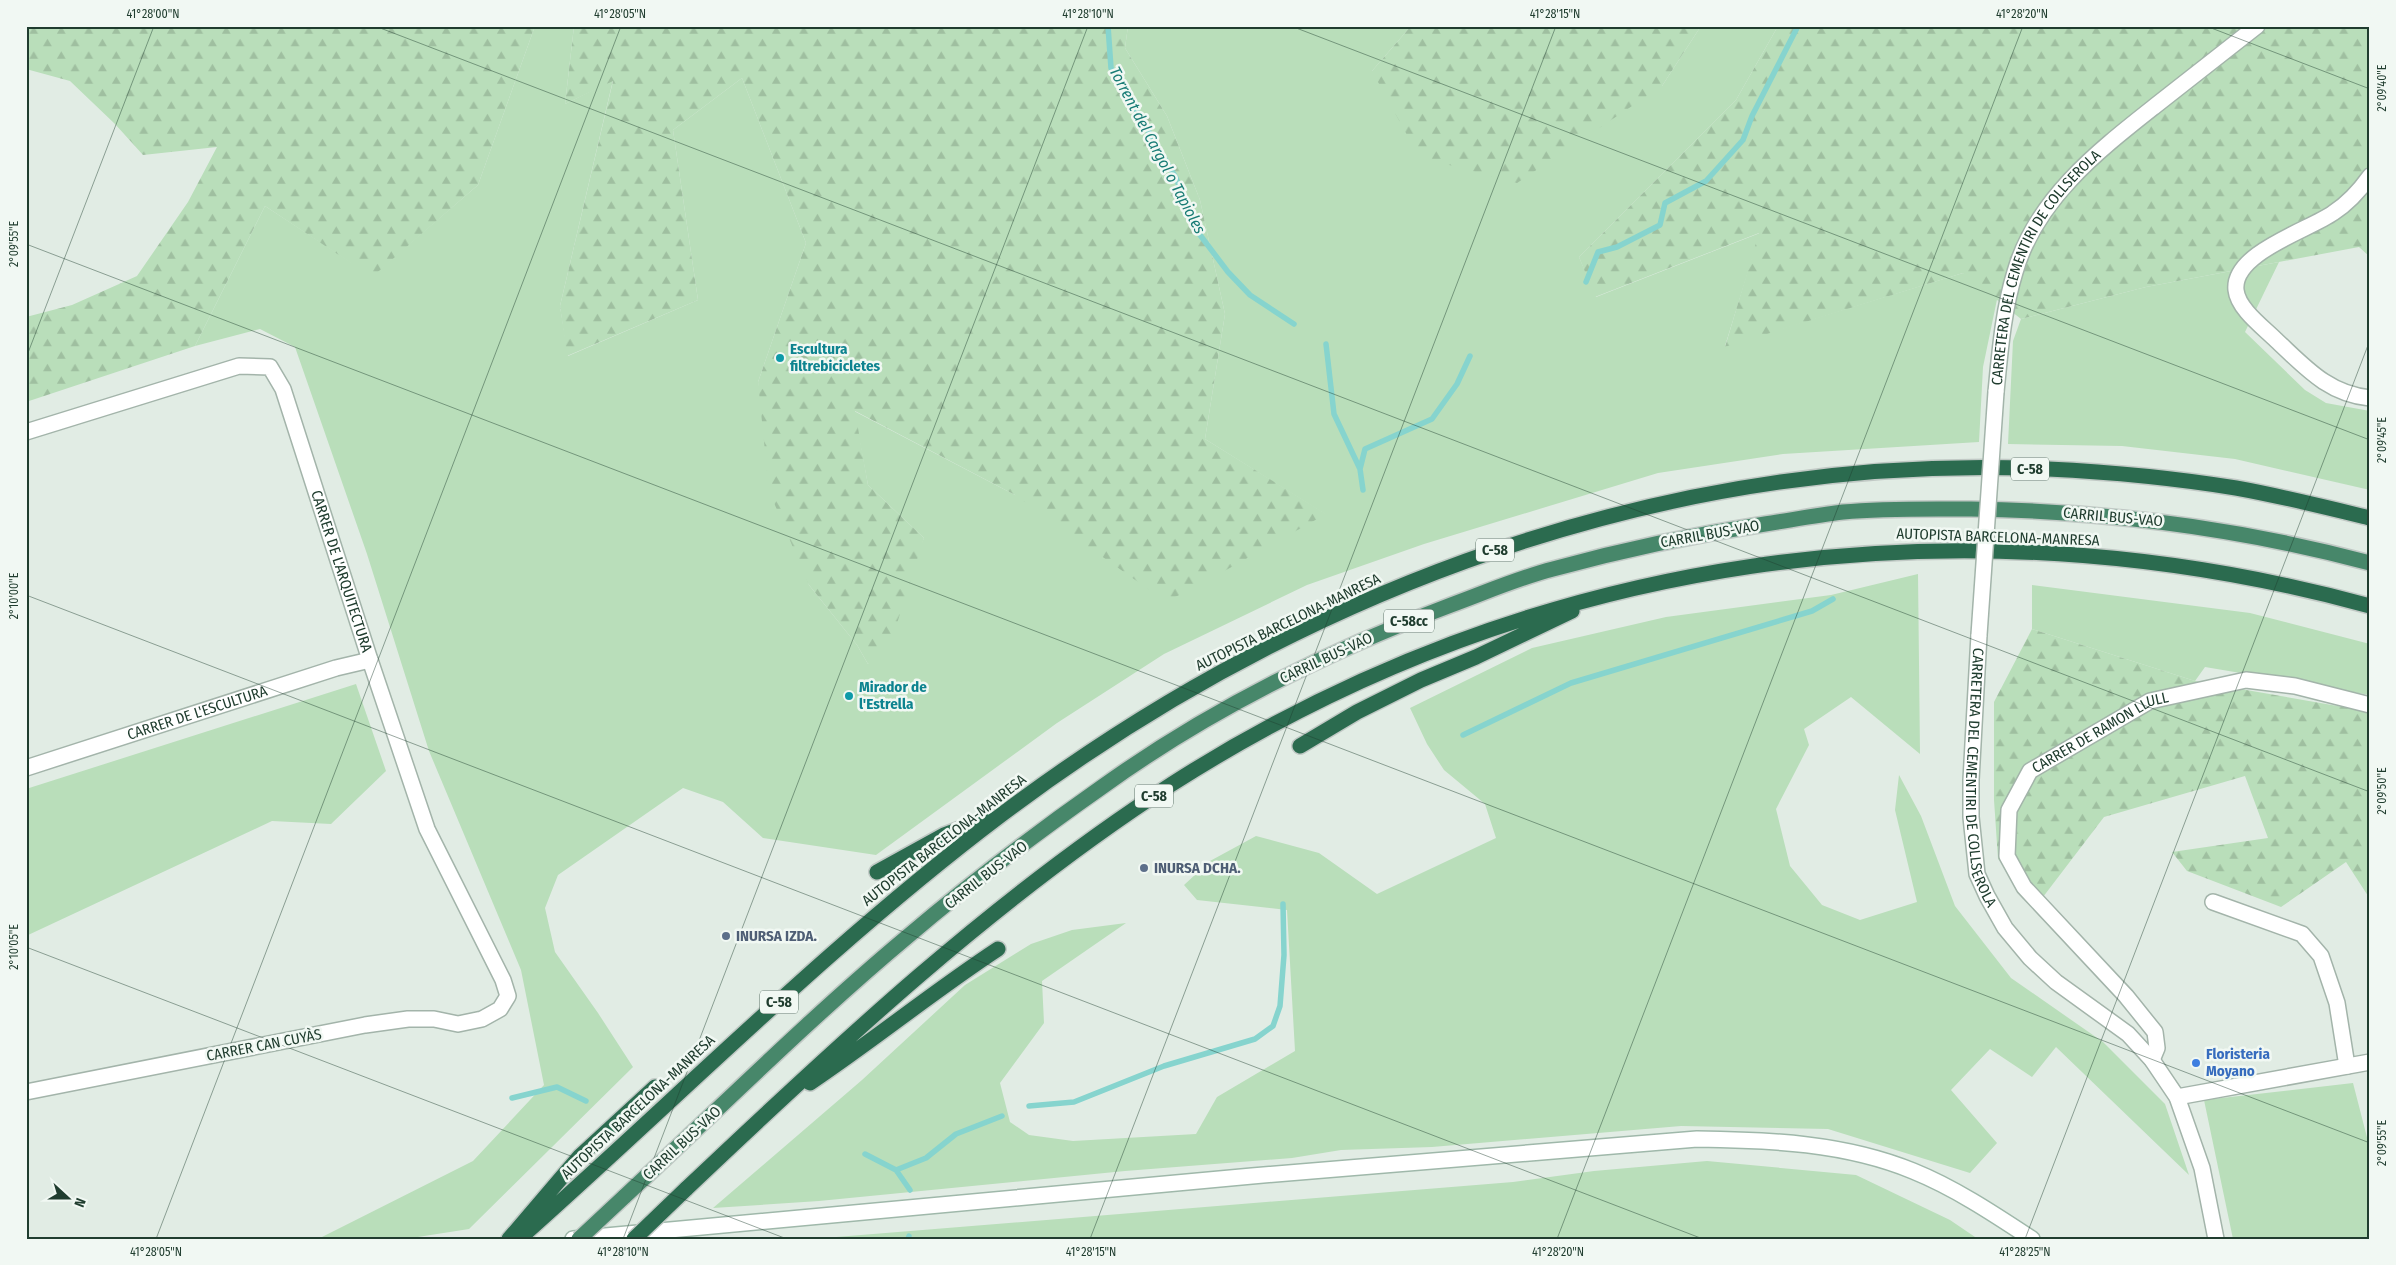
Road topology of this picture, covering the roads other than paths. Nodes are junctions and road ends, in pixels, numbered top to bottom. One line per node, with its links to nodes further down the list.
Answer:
1 (2254, 29): 18 (street, CARRETERA DEL CEMENTIRI DE COLLSEROLA, bridge)
2 (2370, 176): 3 (street)
3 (2370, 398)
4 (26, 432): 9 (street, CARRER DE L'ARQUITECTURA)
5 (2370, 518): 13 (highway, AUTOPISTA BARCELONA-MANRESA / C-58)
6 (2370, 563): 28 (highway, CARRIL BUS-VAO / C-58cc, bridge)
7 (1607, 594): 8 (highway, AUTOPISTA BARCELONA-MANRESA / C-58); 11 (highway); 24 (highway, AUTOPISTA BARCELONA-MANRESA / C-58)
8 (2370, 606)
9 (370, 660): 12 (street, CARRER DE L'ESCULTURA); 17 (street, CARRER DE L'ARQUITECTURA)
10 (2370, 705): 18 (street, CARRER DE RAMON LLULL)
11 (1300, 746)
12 (26, 768)
13 (1004, 813): 14 (highway); 26 (highway, AUTOPISTA BARCELONA-MANRESA / C-58)
14 (877, 872)
15 (2213, 902): 20 (street)
16 (998, 949): 24 (highway)
17 (500, 1009): 22 (street, CARRER CAN CUYÀS)
18 (2152, 1060): 23 (street, CARRETERA DEL CEMENTIRI DE COLLSEROLA)
19 (2370, 1062): 20 (street)
20 (2347, 1066): 23 (street)
21 (655, 1087): 25 (highway)
22 (26, 1092)
23 (2177, 1097): 31 (street, CARRETERA DEL CEMENTIRI DE COLLSEROLA)
24 (768, 1112): 29 (highway, AUTOPISTA BARCELONA-MANRESA / C-58, bridge)
25 (509, 1239)
26 (519, 1239)
27 (572, 1239): 30 (street)
28 (579, 1239)
29 (634, 1239)
30 (2032, 1239)
31 (2216, 1239)

